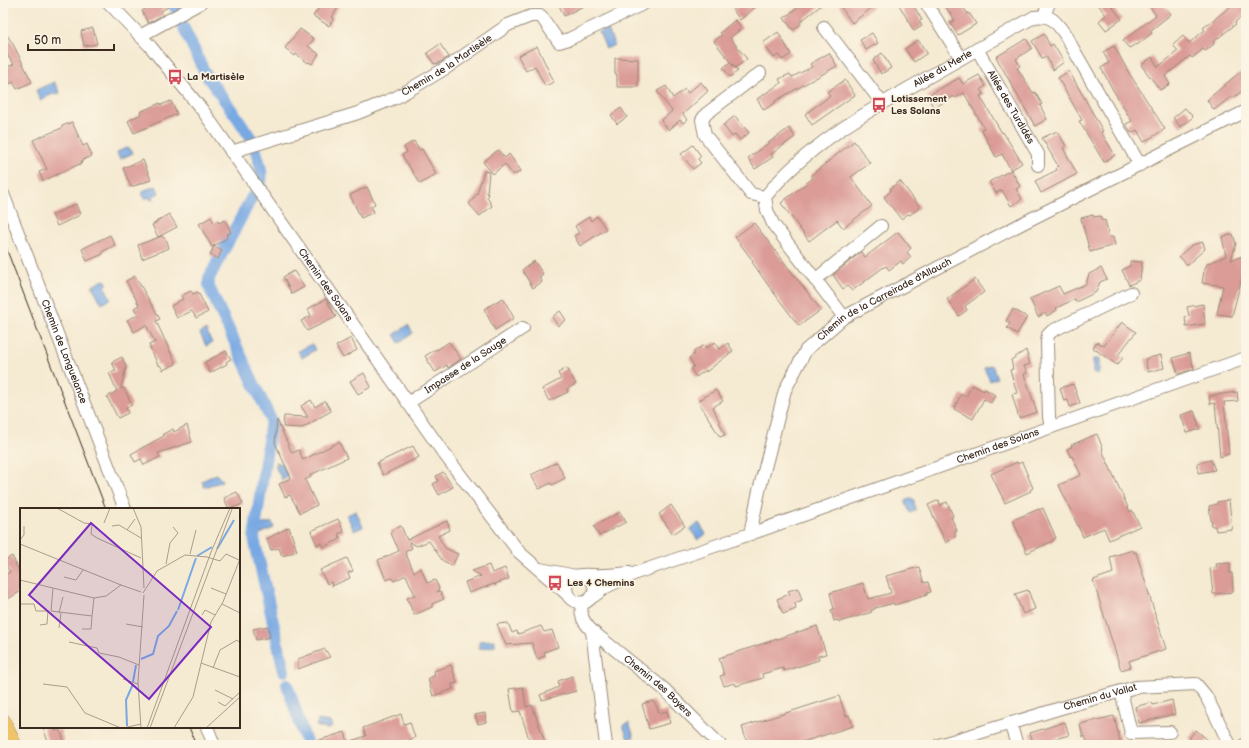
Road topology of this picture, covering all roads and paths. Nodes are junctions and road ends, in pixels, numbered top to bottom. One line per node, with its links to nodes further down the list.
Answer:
1 (109, 3): 8 (street, Chemin des Solans)
2 (200, 3): 8 (street)
3 (645, 3): 14 (street, Chemin de la Martisèle)
4 (926, 3): 10 (street)
5 (1049, 3): 6 (street)
6 (1044, 16): 9 (street, Allée du Merle); 16 (street)
7 (824, 26): 12 (street)
8 (140, 36): 14 (street, Chemin des Solans)
9 (977, 49): 10 (street, Allée du Merle); 15 (street, Allée des Turdidés)
10 (961, 58): 12 (street, Allée du Merle)
11 (760, 73): 18 (street)
12 (882, 103): 18 (street, Allée du Merle)
13 (1246, 111): 16 (street, Chemin de la Carreirade d'Allauch)
14 (232, 152): 25 (street, Chemin des Solans)
15 (1038, 165)
16 (1140, 165): 22 (street, Chemin de la Carreirade d'Allauch)
17 (3, 194): 27 (street, Chemin de Longuelance)
18 (765, 197): 20 (street)
19 (881, 226): 20 (street)
20 (815, 280): 22 (street)
21 (1131, 293): 26 (street)
22 (844, 317): 28 (street, Chemin de la Carreirade d'Allauch)
23 (523, 328): 25 (street, Impasse de la Sauge)
24 (1246, 358): 26 (street, Chemin des Solans)
25 (408, 403): 29 (street, Chemin des Solans)
26 (1051, 427): 28 (street, Chemin des Solans)
27 (125, 508)
28 (750, 534): 30 (street)
29 (539, 569): 31 (street, Chemin des Solans); 32 (street, Chemin des Solans)
30 (636, 573): 31 (street); 33 (street)
31 (581, 576): 32 (street); 33 (street)
32 (567, 594): 34 (street)
33 (594, 596): 34 (street)
34 (582, 603): 35 (street)
35 (592, 631): 43 (street); 44 (street, Chemin des Boyers)
36 (1121, 691): 38 (street, Chemin du Vallat); 40 (street); 47 (street, Chemin du Vallat)
37 (3, 721): 41 (main road)
38 (1010, 723): 45 (street, Chemin du Vallat); 46 (street)
39 (208, 728): 42 (street)
40 (1170, 732)
41 (14, 745)
42 (214, 745)
43 (606, 745)
44 (720, 745)
45 (939, 745)
46 (1017, 745)
47 (1230, 745)

